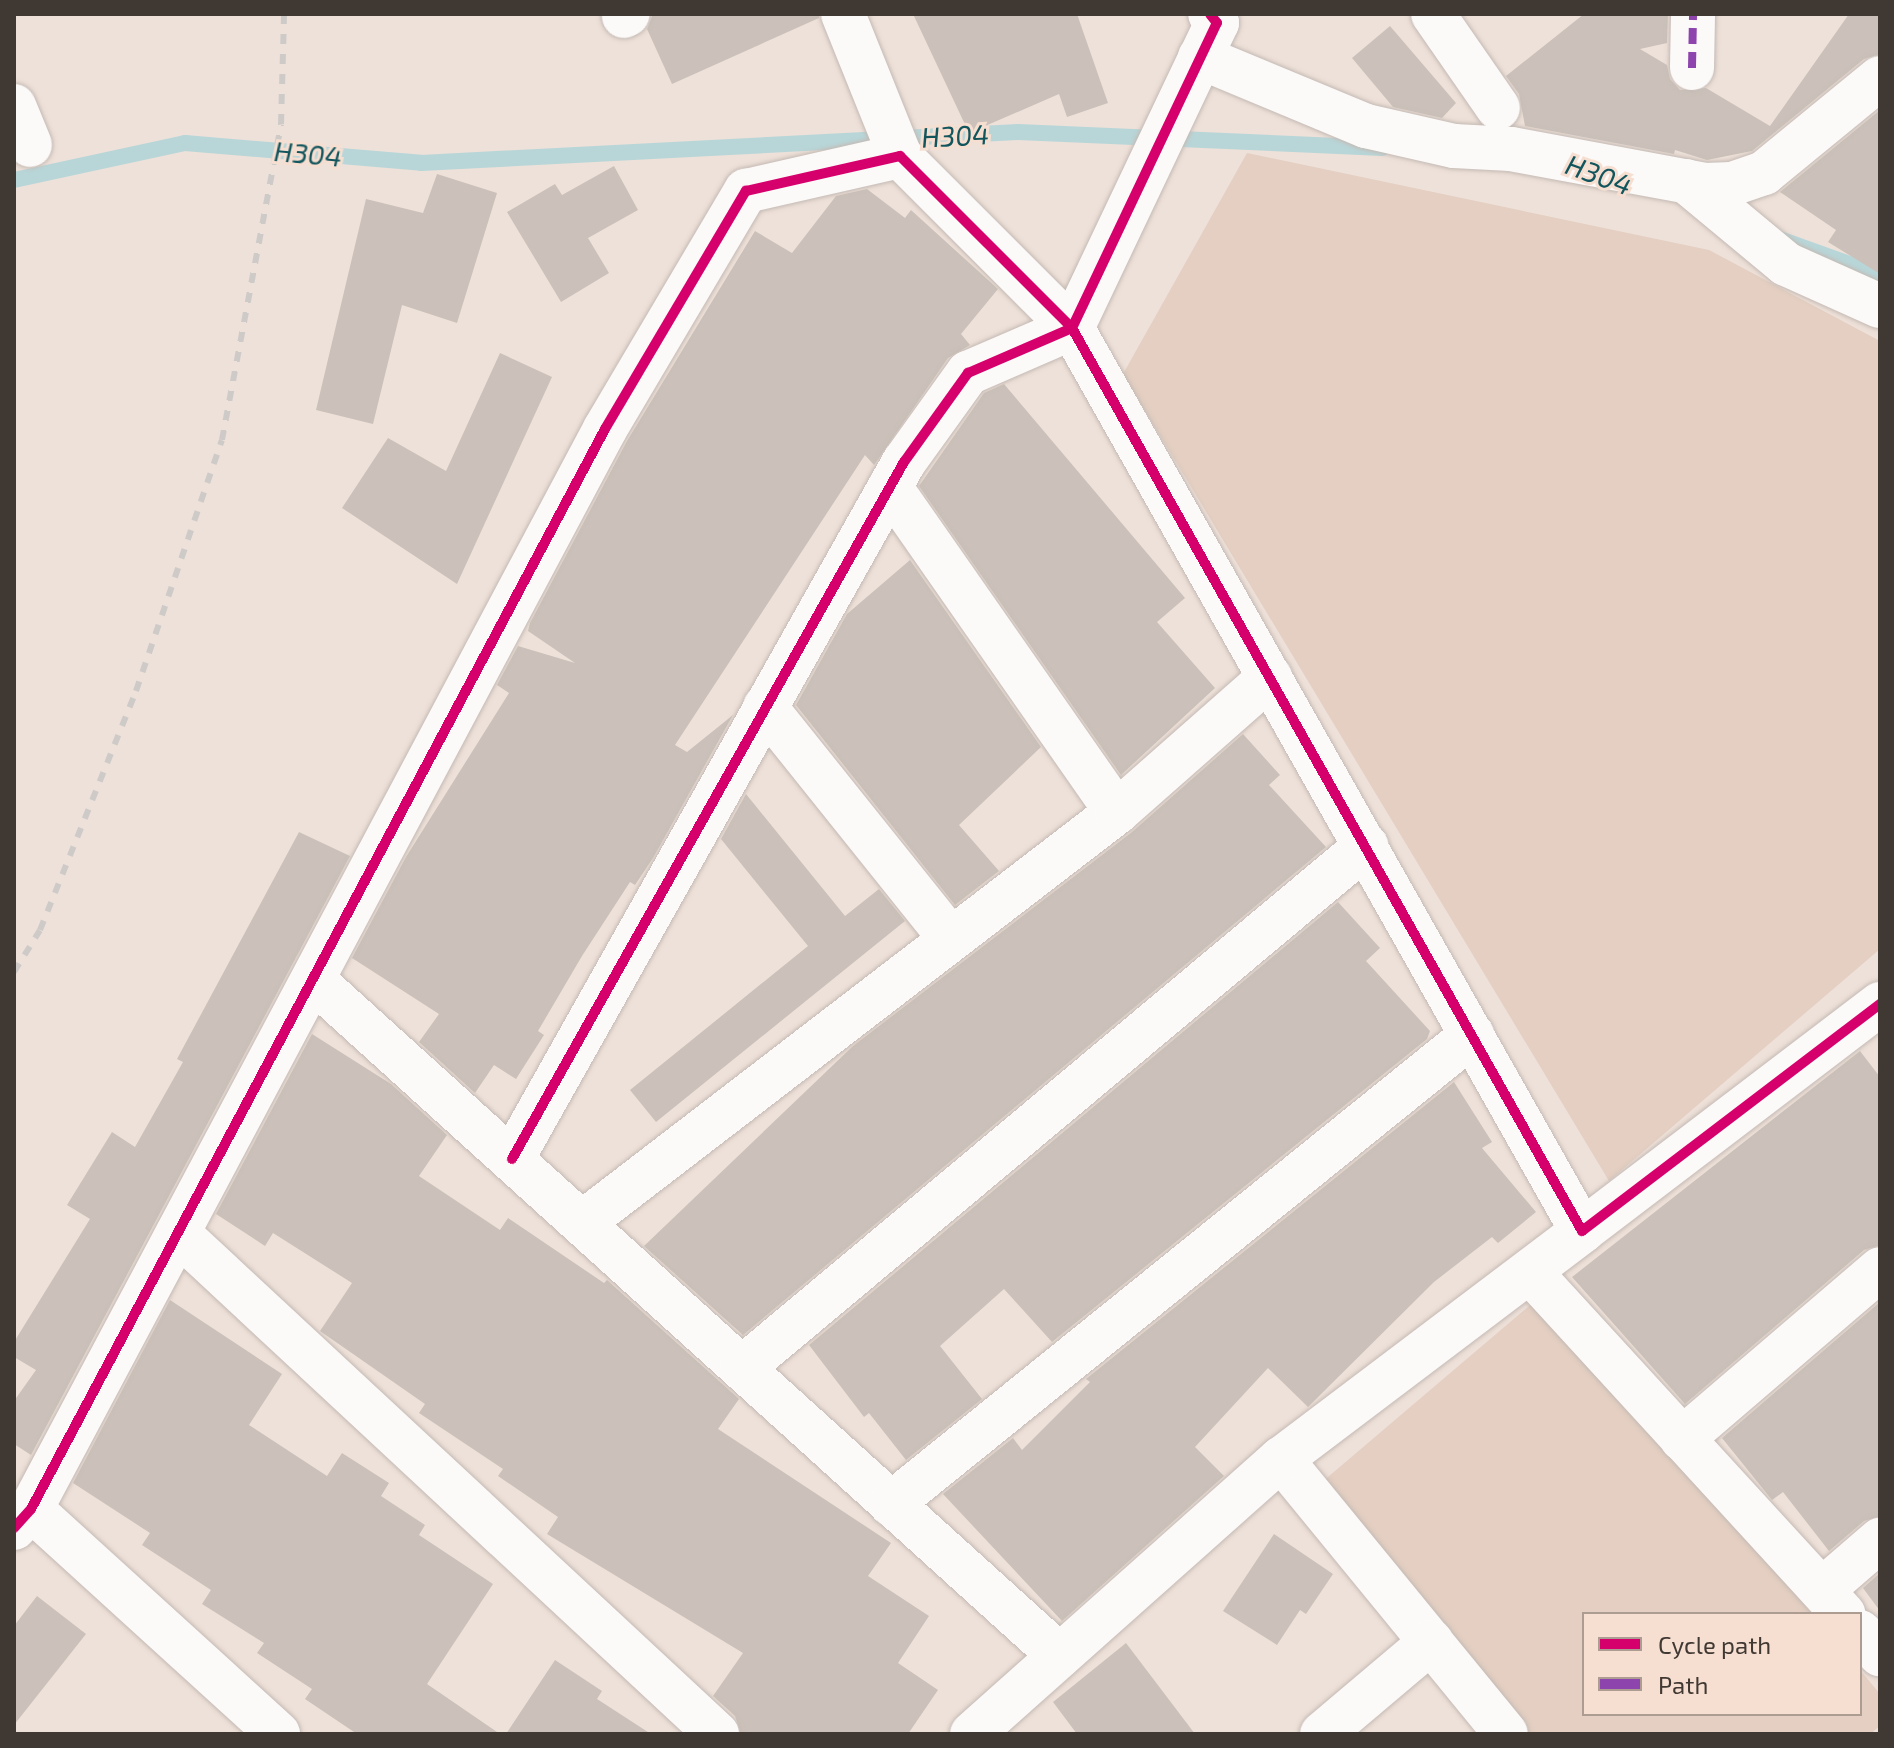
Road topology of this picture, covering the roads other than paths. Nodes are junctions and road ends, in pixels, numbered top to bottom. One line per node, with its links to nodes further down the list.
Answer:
1 (843, 14): 10 (street)
2 (1210, 14): 5 (street)
3 (1433, 14): 9 (street)
4 (1693, 14): 6 (street)
5 (1200, 57): 12 (street); 14 (street)
6 (1692, 68)
7 (1880, 78): 12 (street)
8 (14, 106): 11 (street)
9 (1498, 108)
10 (894, 140): 14 (street); 21 (street)
11 (30, 145)
12 (1697, 189): 13 (street)
13 (1880, 306)
14 (1072, 328): 15 (street); 16 (street)
15 (890, 487): 17 (street); 18 (street)
16 (1270, 677): 18 (street); 19 (street)
17 (765, 707): 20 (street); 24 (street)
18 (1117, 812): 20 (street)
19 (1366, 846): 23 (street); 30 (street)
20 (951, 939): 25 (street)
21 (313, 980): 24 (street); 27 (street)
22 (1879, 1009): 26 (street)
23 (1472, 1035): 26 (street); 33 (street)
24 (512, 1159): 25 (street)
25 (582, 1223): 30 (street)
26 (1582, 1231): 29 (street)
27 (178, 1233): 34 (street); 42 (street)
28 (1880, 1269): 31 (street)
29 (1530, 1272): 31 (street); 32 (street)
30 (742, 1368): 33 (street)
31 (1682, 1439): 36 (street)
32 (1281, 1459): 38 (street); 40 (street)
33 (891, 1504): 40 (street)
34 (22, 1519): 41 (street)
35 (1880, 1540): 36 (street)
36 (1833, 1602)
37 (1862, 1634): 39 (street)
38 (1431, 1642): 44 (street); 45 (street)
39 (1880, 1654)
40 (1060, 1656): 43 (street)
41 (278, 1734)
42 (717, 1734)
43 (972, 1734)
44 (1322, 1734)
45 (1506, 1734)

